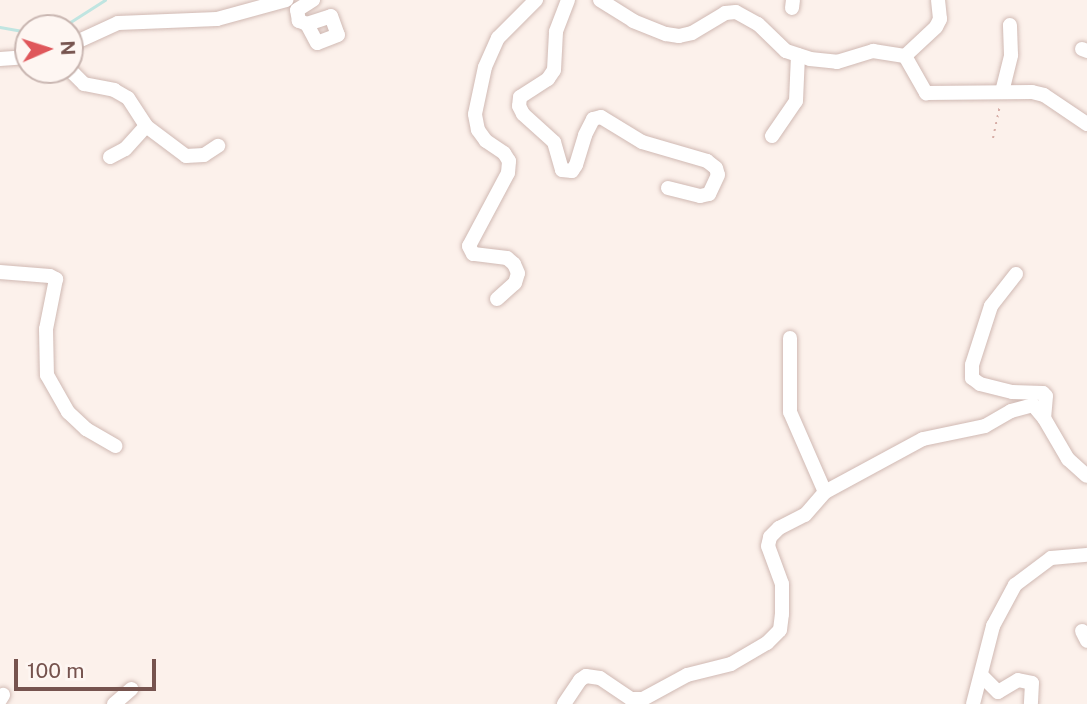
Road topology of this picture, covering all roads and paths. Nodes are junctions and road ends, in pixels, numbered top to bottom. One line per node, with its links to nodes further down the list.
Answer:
1 (286, 0): 9 (street)
2 (313, 0): 7 (street)
3 (536, 0): 23 (street)
4 (568, 0): 20 (street)
5 (600, 0): 10 (street)
6 (938, 0): 11 (street)
7 (307, 24)
8 (1010, 25): 13 (street)
9 (84, 39)
10 (798, 55): 11 (street); 16 (street)
11 (905, 56): 13 (street)
12 (84, 84): 15 (street)
13 (1002, 92): 14 (street); 17 (path)
14 (1087, 124)
15 (146, 126): 18 (street); 19 (street)
16 (772, 135)
17 (993, 138)
18 (218, 146)
19 (110, 157)
20 (668, 188)
21 (0, 272): 26 (street)
22 (1016, 274): 25 (street)
23 (497, 299)
24 (790, 338): 28 (street)
25 (1044, 418): 27 (street); 28 (street)
26 (115, 446)
27 (1087, 476)
28 (825, 492): 33 (street)
29 (1087, 555): 30 (street)
30 (981, 675): 34 (street); 35 (street)
31 (131, 689): 32 (street)
32 (114, 704)
33 (564, 704)
34 (973, 704)
35 (1031, 704)

